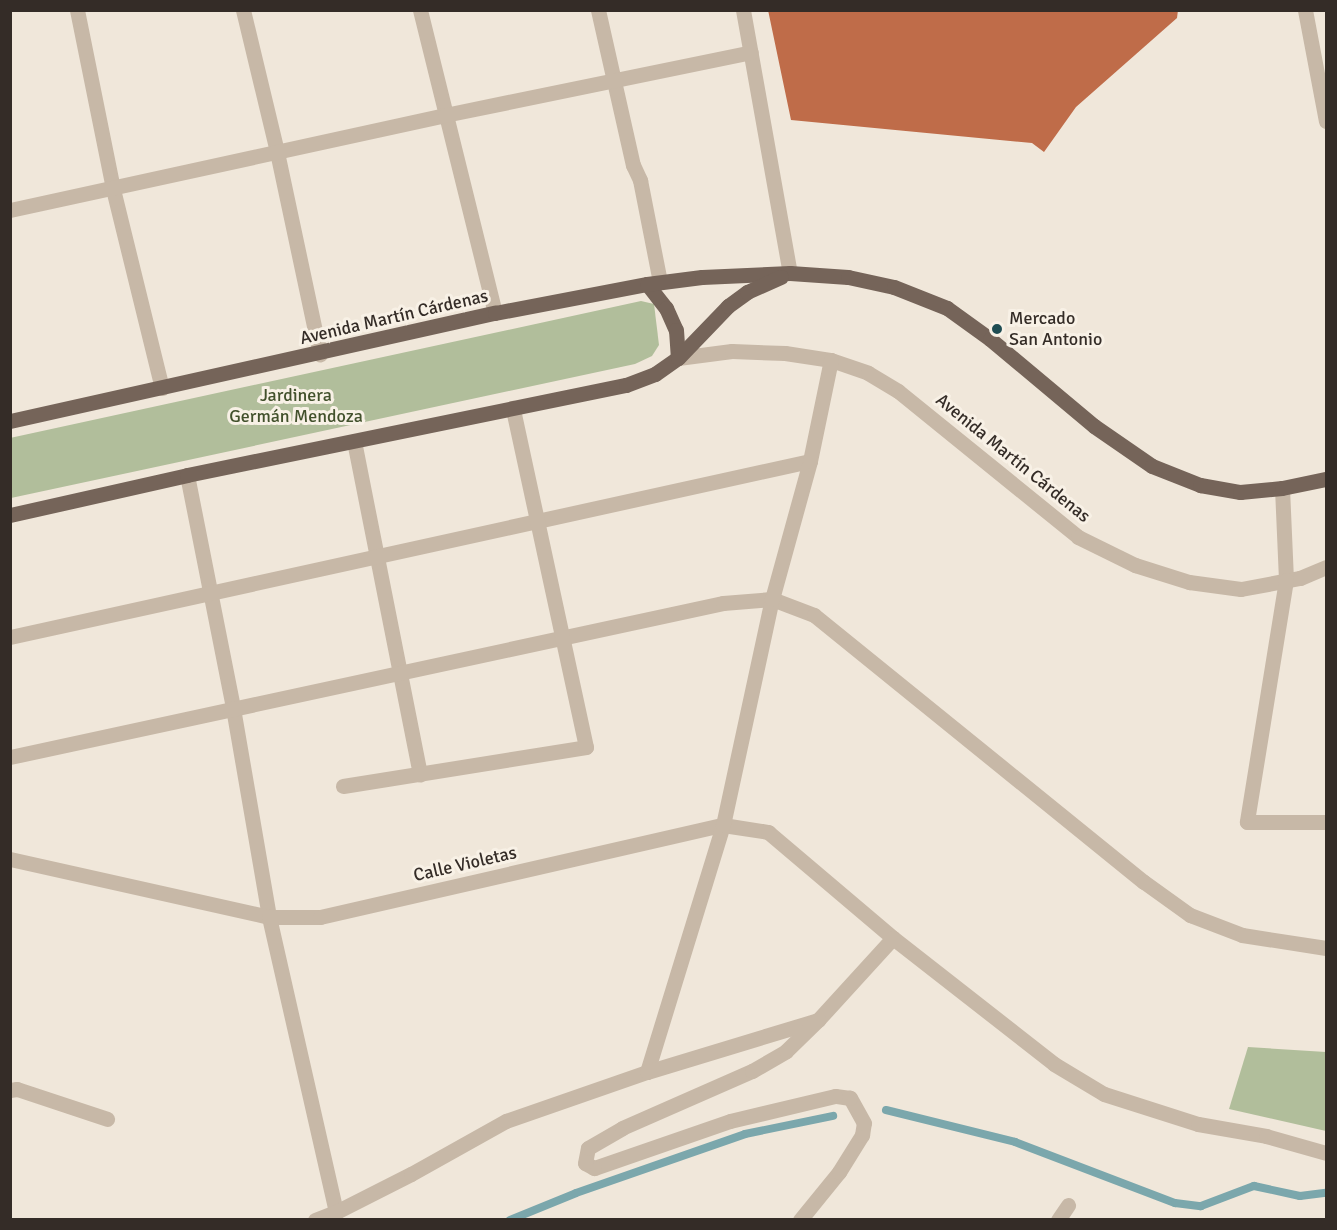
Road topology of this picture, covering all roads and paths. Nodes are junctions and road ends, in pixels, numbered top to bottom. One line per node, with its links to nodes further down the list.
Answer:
1 (77, 10): 12 (street)
2 (243, 10): 11 (street)
3 (420, 10): 9 (street)
4 (598, 10): 8 (street)
5 (742, 10): 7 (street)
6 (1305, 10): 10 (street)
7 (751, 52): 8 (street); 14 (street)
8 (615, 80): 9 (street); 15 (street)
9 (445, 115): 11 (street); 16 (street)
10 (1326, 121)
11 (277, 152): 12 (street); 17 (street)
12 (114, 189): 13 (street); 20 (street)
13 (10, 210)
14 (790, 273): 15 (main road, Avenida Martín Cárdenas); 18 (main road, Avenida Martín Cárdenas); 27 (main road, Avenida Martín Cárdenas)
15 (654, 283): 16 (main road, Avenida Martín Cárdenas); 18 (main road)
16 (495, 313): 17 (main road, Avenida Martín Cárdenas)
17 (320, 354): 20 (main road, Avenida Martín Cárdenas)
18 (678, 358): 19 (street, Avenida Martín Cárdenas); 21 (main road, Avenida Martín Cárdenas)
19 (831, 360): 24 (street); 32 (street, Avenida Martín Cárdenas)
20 (162, 388): 22 (main road, Avenida Martín Cárdenas)
21 (513, 408): 23 (main road, Avenida Martín Cárdenas); 29 (street)
22 (11, 417)
23 (354, 441): 25 (main road, Avenida Martín Cárdenas); 30 (street)
24 (810, 461): 29 (street); 34 (street)
25 (187, 475): 28 (main road, Avenida Martín Cárdenas); 33 (street)
26 (1326, 479): 27 (main road, Avenida Martín Cárdenas)
27 (1282, 488): 32 (street)
28 (10, 515)
29 (538, 522): 30 (street); 36 (street)
30 (376, 556): 33 (street); 37 (street)
31 (1326, 567): 32 (street, Avenida Martín Cárdenas)
32 (1286, 580): 42 (street)
33 (209, 591): 35 (street); 38 (street)
34 (772, 599): 36 (street); 43 (street); 47 (street)
35 (10, 636)
36 (563, 638): 37 (street); 40 (street)
37 (399, 672): 38 (street); 40 (street)
38 (232, 708): 39 (street); 45 (street)
39 (10, 757)
40 (420, 775): 41 (street)
41 (344, 786)
42 (1326, 822)
43 (723, 825): 45 (street, Calle Violetas); 46 (street, Calle Violetas); 49 (street)
44 (10, 859): 45 (street, Calle Violetas)
45 (269, 917): 54 (street)
46 (893, 938): 48 (street); 52 (street, Calle Violetas)
47 (1326, 948)
48 (818, 1020): 49 (street); 56 (street)
49 (647, 1072): 54 (street)
50 (10, 1090): 51 (street)
51 (107, 1119)
52 (1326, 1153)
53 (1068, 1206): 57 (street)
54 (336, 1212): 55 (street)
55 (315, 1220)
56 (800, 1220)
57 (1058, 1220)

